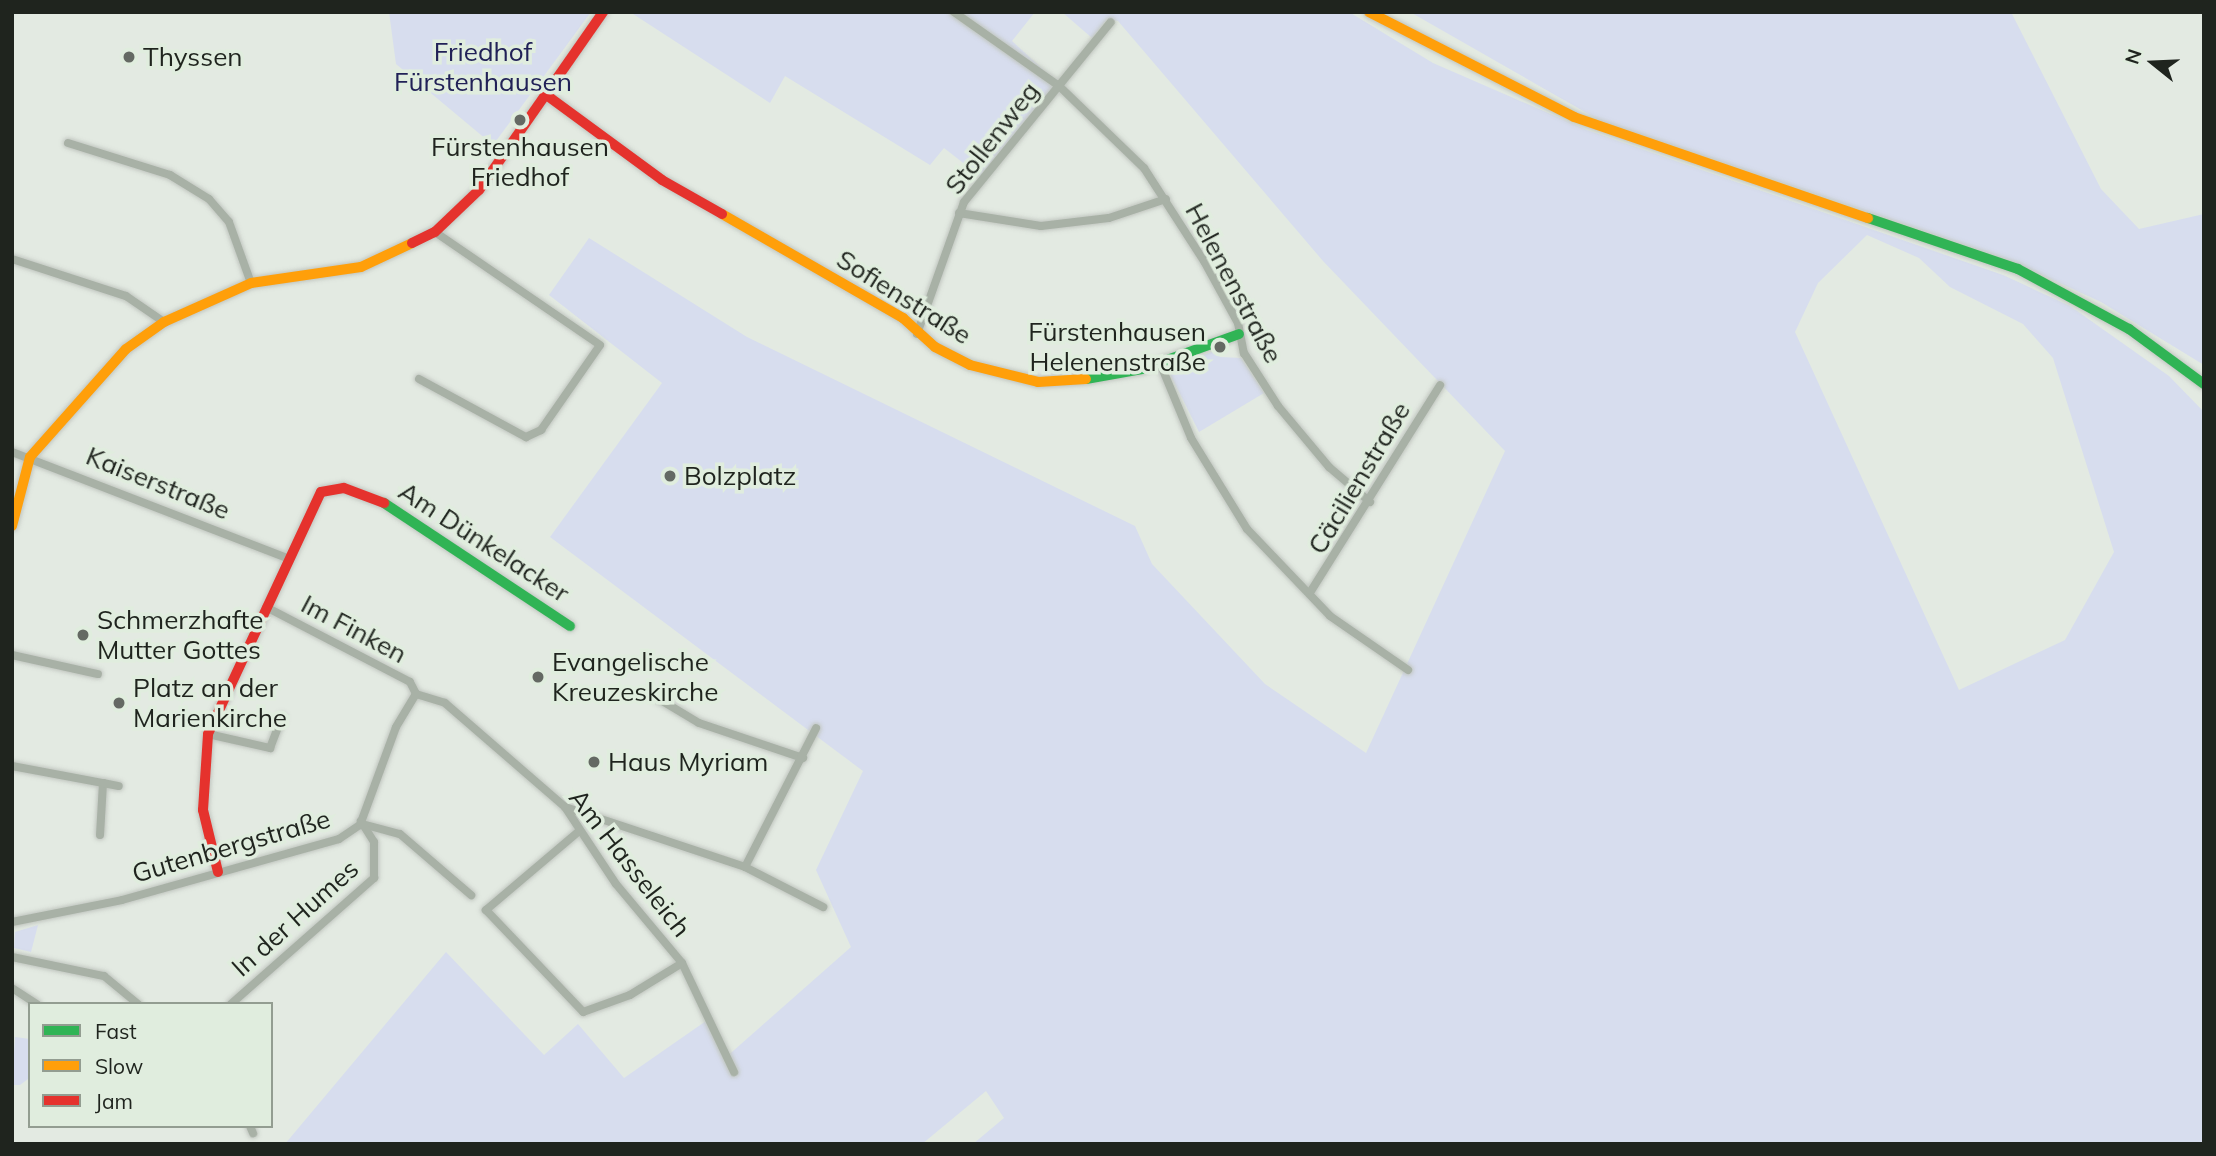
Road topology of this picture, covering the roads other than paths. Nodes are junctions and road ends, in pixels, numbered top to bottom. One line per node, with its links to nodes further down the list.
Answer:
1 (603, 12): 6 (street)
2 (954, 12): 5 (street, Helenenstraße)
3 (1369, 12): 18 (street)
4 (1111, 22): 5 (street, Stollenweg)
5 (1059, 86): 8 (street, Helenenstraße); 9 (street, Stollenweg)
6 (545, 94): 10 (street); 14 (street, Sofienstraße)
7 (68, 143): 12 (street)
8 (1166, 199): 9 (street); 15 (street, Helenenstraße)
9 (959, 213): 14 (street, Stollenweg)
10 (435, 232): 12 (street); 17 (street)
11 (12, 259): 13 (street)
12 (251, 283): 13 (street)
13 (164, 322): 21 (street)
14 (917, 334): 16 (street, Sofienstraße)
15 (1239, 334): 16 (street, Sofienstraße); 22 (street, Helenenstraße)
16 (1160, 363): 25 (street)
17 (419, 379)
18 (2204, 384)
19 (1440, 385): 22 (street, Cäcilienstraße)
20 (12, 452): 21 (street, Kaiserstraße)
21 (30, 457): 23 (street); 24 (street, Kaiserstraße)
22 (1370, 502): 25 (street, Cäcilienstraße)
23 (12, 526)
24 (286, 558): 26 (street, Am Dünkelacker); 27 (street, Am Dünkelacker)
25 (1311, 591): 29 (street)
26 (266, 607): 32 (street, Im Finken); 35 (street, Am Dünkelacker)
27 (570, 626)
28 (12, 655): 30 (street)
29 (1408, 670)
30 (98, 674)
31 (649, 693): 36 (street)
32 (416, 694): 40 (street, Am Hasseleich); 41 (street, Gutenbergstraße)
33 (282, 717): 35 (street)
34 (816, 728): 36 (street)
35 (208, 734): 45 (street, Am Dünkelacker)
36 (803, 758): 44 (street)
37 (12, 766): 38 (street)
38 (103, 783): 39 (street); 43 (street)
39 (119, 786)
40 (565, 807): 42 (street, Am Hasseleich); 44 (street)
41 (363, 823): 45 (street, Gutenbergstraße); 46 (street); 54 (street, In der Humes)
42 (578, 832): 50 (street, Am Hasseleich); 50 (street)
43 (100, 835)
44 (745, 867): 47 (street)
45 (218, 872): 48 (street, Gutenbergstraße)
46 (471, 895)
47 (822, 907)
48 (12, 922)
49 (12, 957): 53 (street)
50 (682, 963): 55 (street, Am Hasseleich)
51 (12, 988): 52 (street)
52 (34, 1002)
53 (136, 1002)
54 (233, 1002)
55 (734, 1072)

